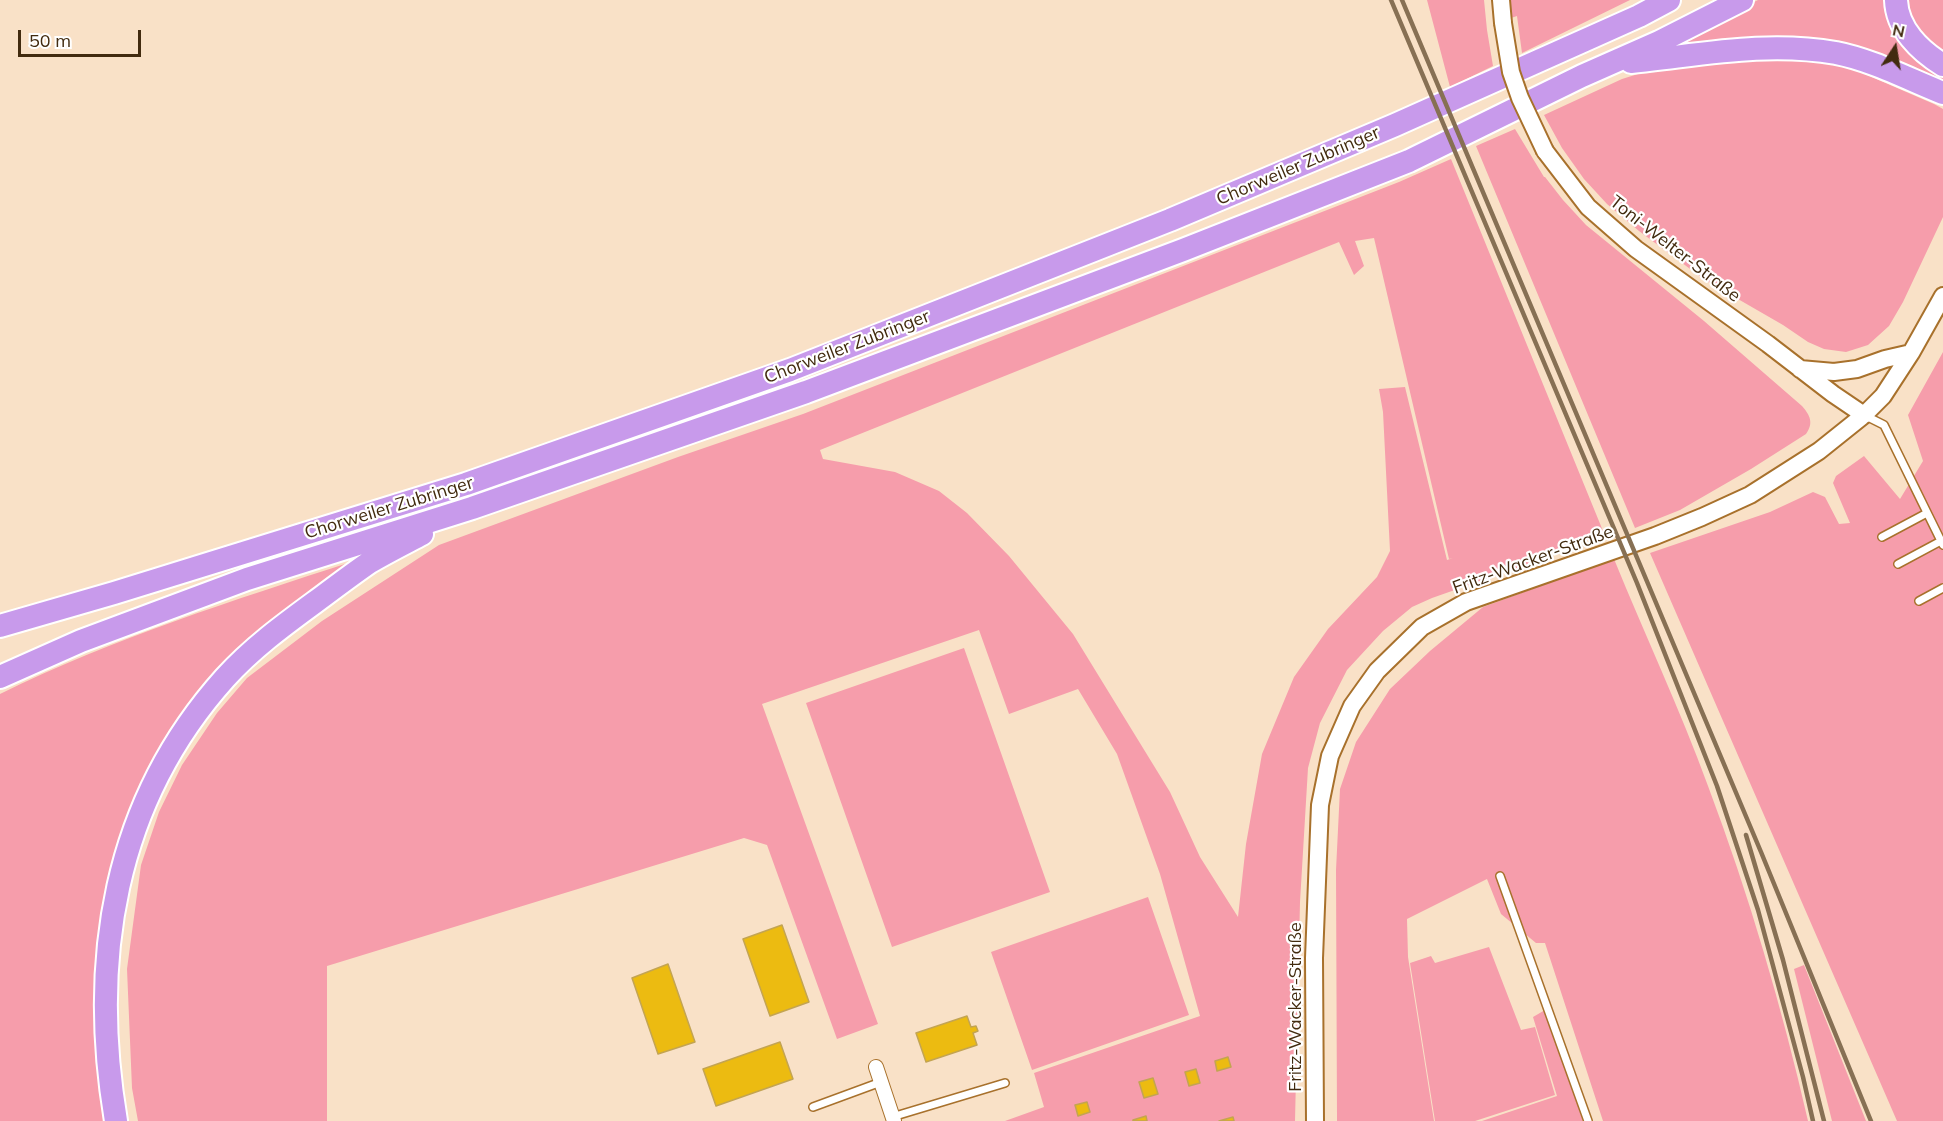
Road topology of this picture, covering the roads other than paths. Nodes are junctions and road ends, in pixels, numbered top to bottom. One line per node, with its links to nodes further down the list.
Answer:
1 (1501, 0): 14 (street, Toni-Welter-Straße, bridge)
2 (1662, 0): 6 (highway)
3 (1669, 0): 6 (highway, Chorweiler Zubringer)
4 (1742, 0): 7 (highway, Chorweiler Zubringer)
5 (1896, 0): 8 (highway)
6 (1639, 16): 23 (highway, Chorweiler Zubringer)
7 (1611, 63): 9 (highway); 16 (highway, Chorweiler Zubringer)
8 (1943, 65)
9 (1917, 83): 10 (highway); 11 (highway)
10 (1943, 93)
11 (1943, 104)
12 (1943, 296): 13 (street, Fritz-Wacker-Straße)
13 (1911, 353): 14 (street); 15 (street, Fritz-Wacker-Straße)
14 (1799, 369): 15 (street, Toni-Welter-Straße)
15 (1864, 415): 17 (lane); 32 (street, Fritz-Wacker-Straße)
16 (472, 508): 24 (highway, Chorweiler Zubringer); 31 (highway, Chorweiler Zubringer)
17 (1927, 513): 18 (lane); 19 (lane)
18 (1882, 537)
19 (1942, 543): 20 (lane)
20 (1898, 564)
21 (1943, 588): 22 (lane)
22 (1919, 601)
23 (0, 626)
24 (0, 677)
25 (1500, 876): 33 (lane)
26 (876, 1067): 27 (street)
27 (881, 1082): 29 (lane); 30 (street)
28 (1005, 1083): 30 (lane)
29 (813, 1107)
30 (893, 1119)
31 (116, 1121)
32 (1315, 1121)
33 (1588, 1121)

